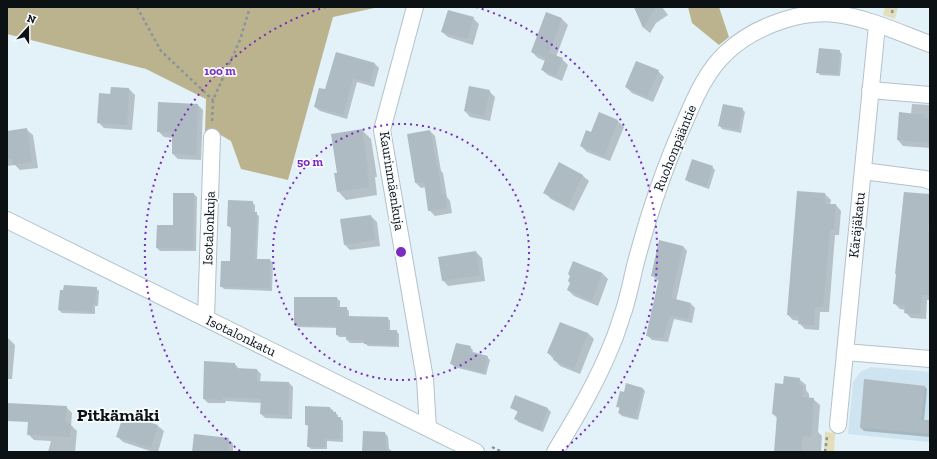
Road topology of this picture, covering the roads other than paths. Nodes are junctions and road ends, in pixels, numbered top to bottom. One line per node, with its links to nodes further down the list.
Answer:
1 (415, 7): 14 (street, Kaurinmäenkuja)
2 (877, 25): 3 (street, Ruohonpääntie); 4 (street, Käräjäkatu); 16 (street, Ruohonpääntie)
3 (930, 44)
4 (870, 90): 5 (street); 7 (street, Käräjäkatu)
5 (930, 95)
6 (212, 137): 10 (street, Isotalonkuja)
7 (862, 171): 8 (street); 11 (street, Käräjäkatu)
8 (930, 181)
9 (7, 220): 10 (street, Isotalonkatu)
10 (206, 318): 14 (street, Isotalonkatu)
11 (845, 352): 12 (street); 13 (street, Käräjäkatu)
12 (930, 359)
13 (838, 425)
14 (428, 428): 15 (street, Isotalonkatu)
15 (476, 452)
16 (556, 452)

